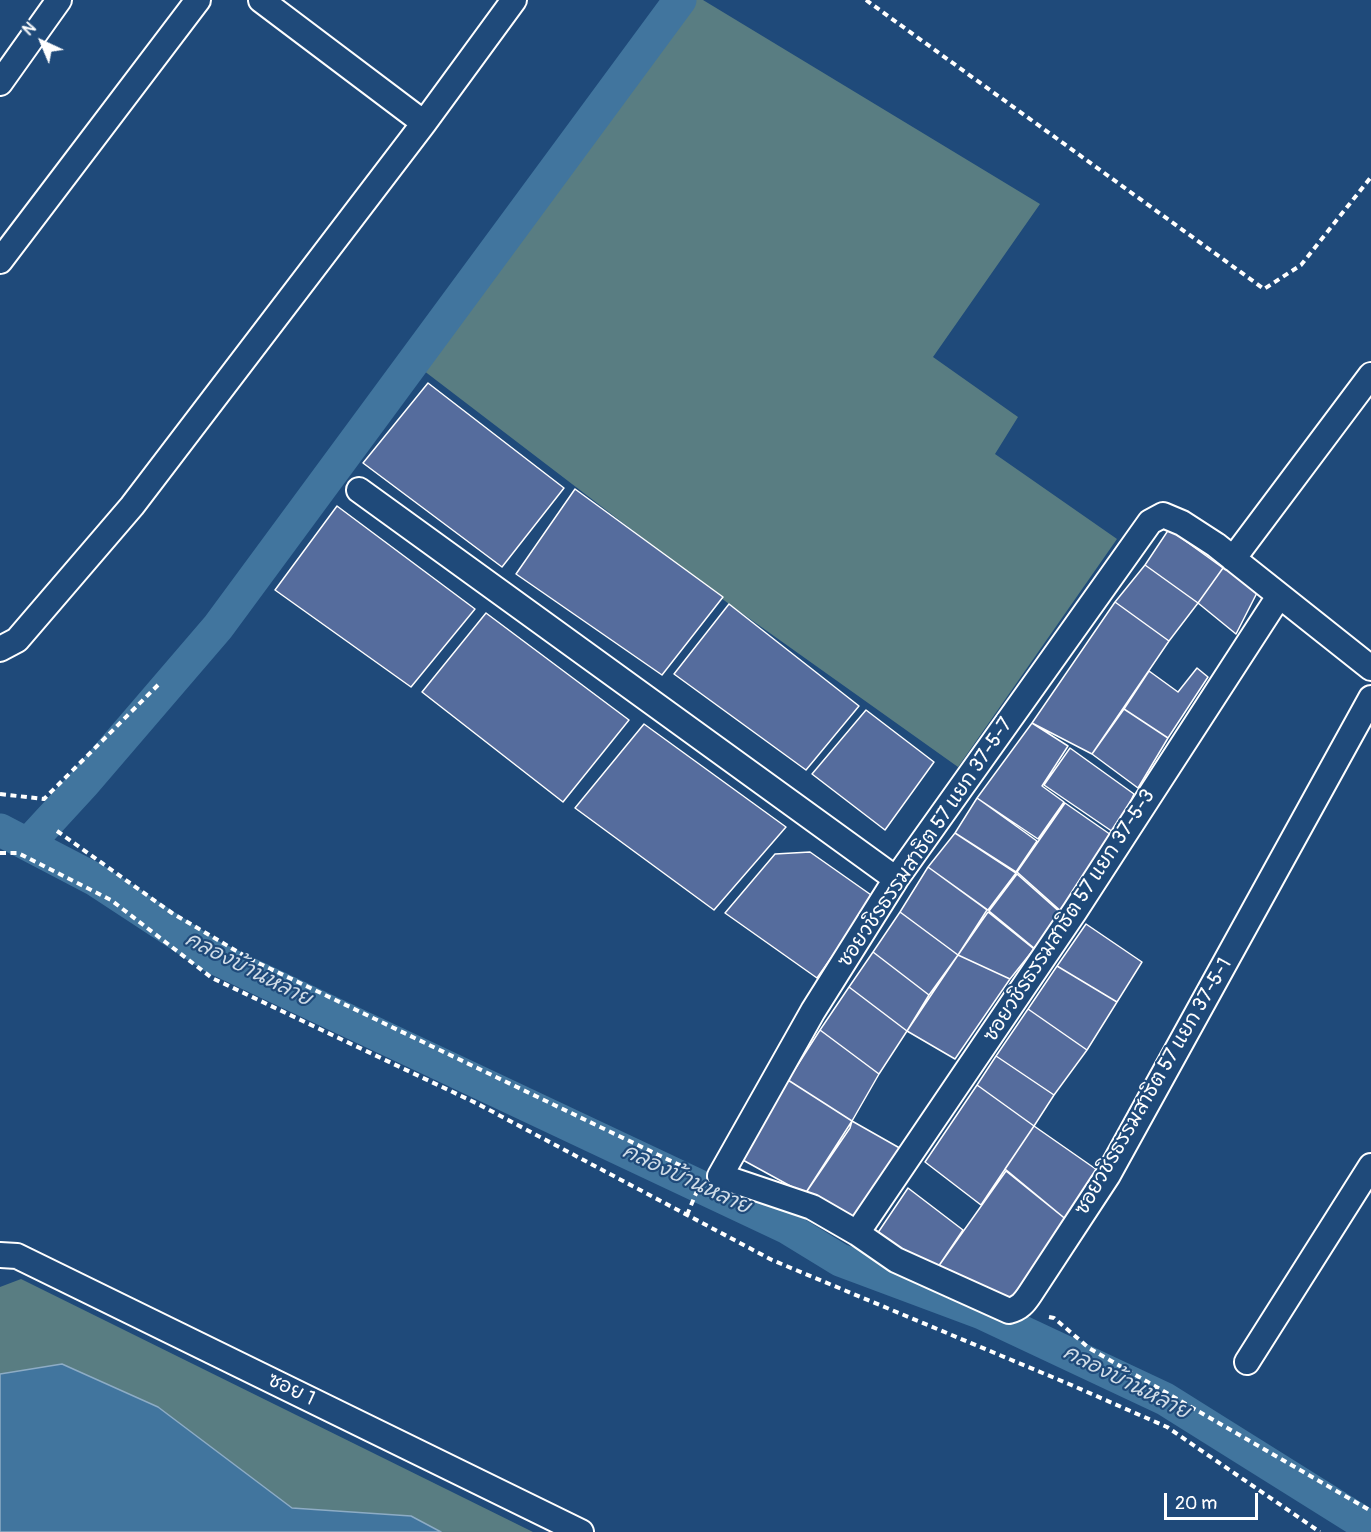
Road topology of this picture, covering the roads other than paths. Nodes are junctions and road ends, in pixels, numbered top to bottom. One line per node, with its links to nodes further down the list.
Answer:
1 (59, 0): 5 (street)
2 (198, 0): 7 (street)
3 (261, 0): 6 (street)
4 (514, 0): 6 (street)
5 (0, 83)
6 (424, 123): 12 (street)
7 (0, 261)
8 (1371, 375): 10 (street)
9 (359, 490): 15 (street)
10 (1233, 559): 11 (street); 15 (street, ซอยวชิรธรรมสาธิต 57 แยก 37-5-7)
11 (1279, 596): 13 (street); 18 (street, ซอยวชิรธรรมสาธิต 57 แยก 37-5-3)
12 (0, 649)
13 (1371, 668)
14 (1371, 698): 18 (street, ซอยวชิรธรรมสาธิต 57 แยก 37-5-1)
15 (896, 879): 17 (street, ซอยวชิรธรรมสาธิต 57 แยก 37-5-7)
16 (1371, 1166): 20 (street)
17 (720, 1176): 18 (street, ซอยวชิรธรรมสาธิต 57 แยก 37-5-1)
18 (857, 1233)
19 (0, 1255): 21 (street, ซอย 1)
20 (1247, 1362)
21 (581, 1532)

